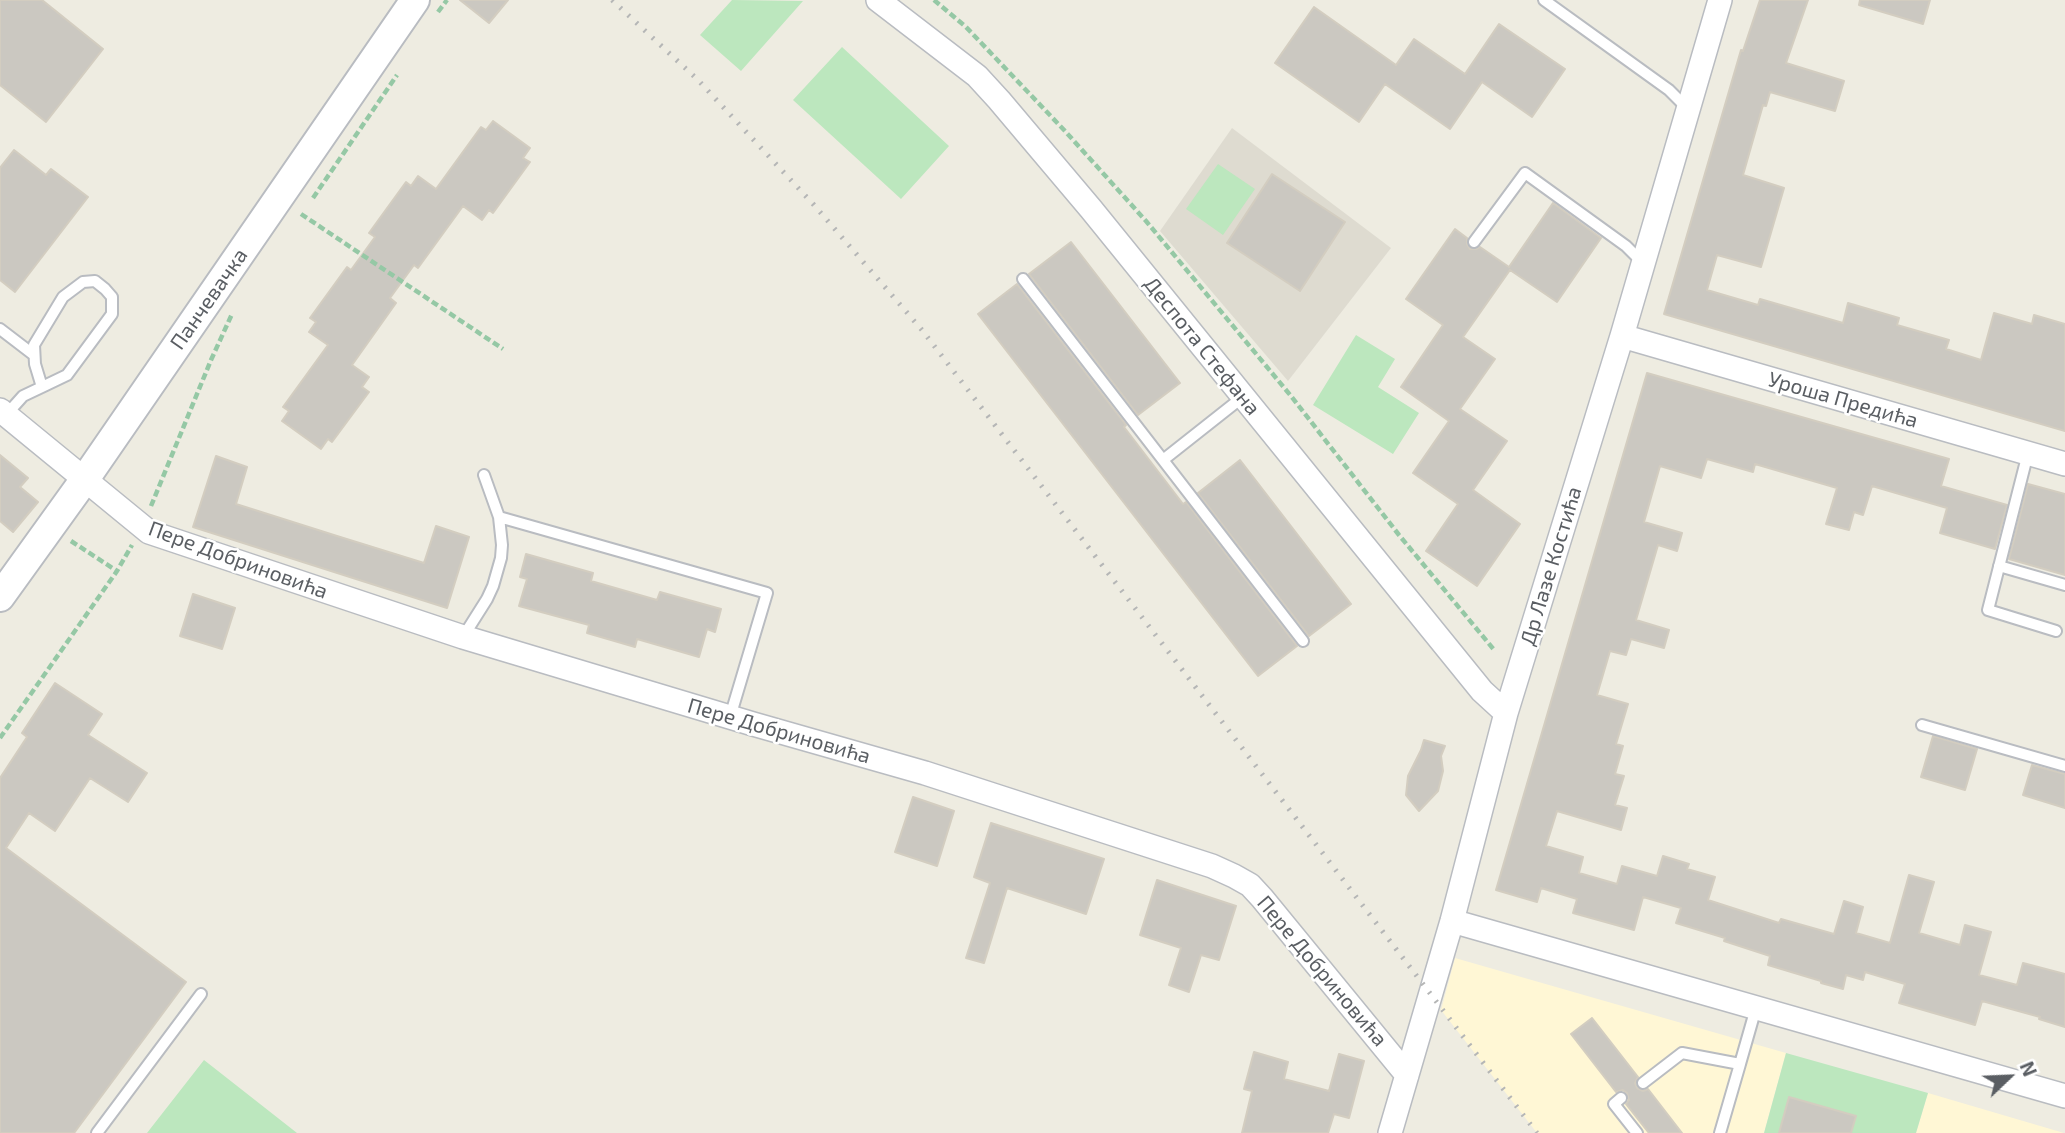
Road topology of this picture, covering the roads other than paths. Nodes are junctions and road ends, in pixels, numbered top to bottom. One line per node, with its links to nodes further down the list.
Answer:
1 (878, 0): 13 (street, Деспота Стефана)
2 (1544, 0): 5 (lane)
3 (1720, 0): 5 (street, Др Лазе Костића)
4 (424, 11): 19 (street, Панчевачка)
5 (1688, 109): 7 (street, Др Лазе Костића)
6 (1474, 242): 7 (lane)
7 (1643, 263): 10 (street, Др Лазе Костића)
8 (1023, 279): 16 (lane)
9 (0, 329): 11 (lane)
10 (1622, 336): 15 (street, Уроша Предића); 27 (street, Др Лазе Костића)
11 (34, 355): 12 (lane); 12 (lane)
12 (42, 387): 14 (lane)
13 (1244, 396): 16 (lane); 27 (street, Деспота Стефана)
14 (3, 412): 19 (street, Пере Добриновића)
15 (2028, 453): 17 (street, Уроша Предића); 21 (lane)
16 (1163, 460): 26 (lane)
17 (2065, 464)
18 (484, 475): 20 (lane)
19 (85, 479): 23 (street, Панчевачка); 25 (street, Пере Добриновића)
20 (499, 517): 25 (lane); 28 (lane)
21 (1999, 566): 22 (lane); 24 (lane)
22 (2065, 585)
23 (0, 597)
24 (2056, 631)
25 (463, 637): 28 (street, Пере Добриновића)
26 (1303, 641)
27 (1506, 713): 31 (street, Др Лазе Костића)
28 (730, 717): 35 (street, Пере Добриновића)
29 (1922, 725): 30 (lane)
30 (2065, 766)
31 (1452, 921): 33 (street); 35 (street, Др Лазе Костића)
32 (201, 994): 39 (lane)
33 (1756, 1008): 34 (lane); 37 (street)
34 (1740, 1064): 36 (lane); 42 (lane)
35 (1407, 1075): 40 (street, Др Лазе Костића)
36 (1643, 1083)
37 (2065, 1096)
38 (1621, 1098): 41 (lane)
39 (97, 1133)
40 (1390, 1133)
41 (1637, 1133)
42 (1720, 1133)

